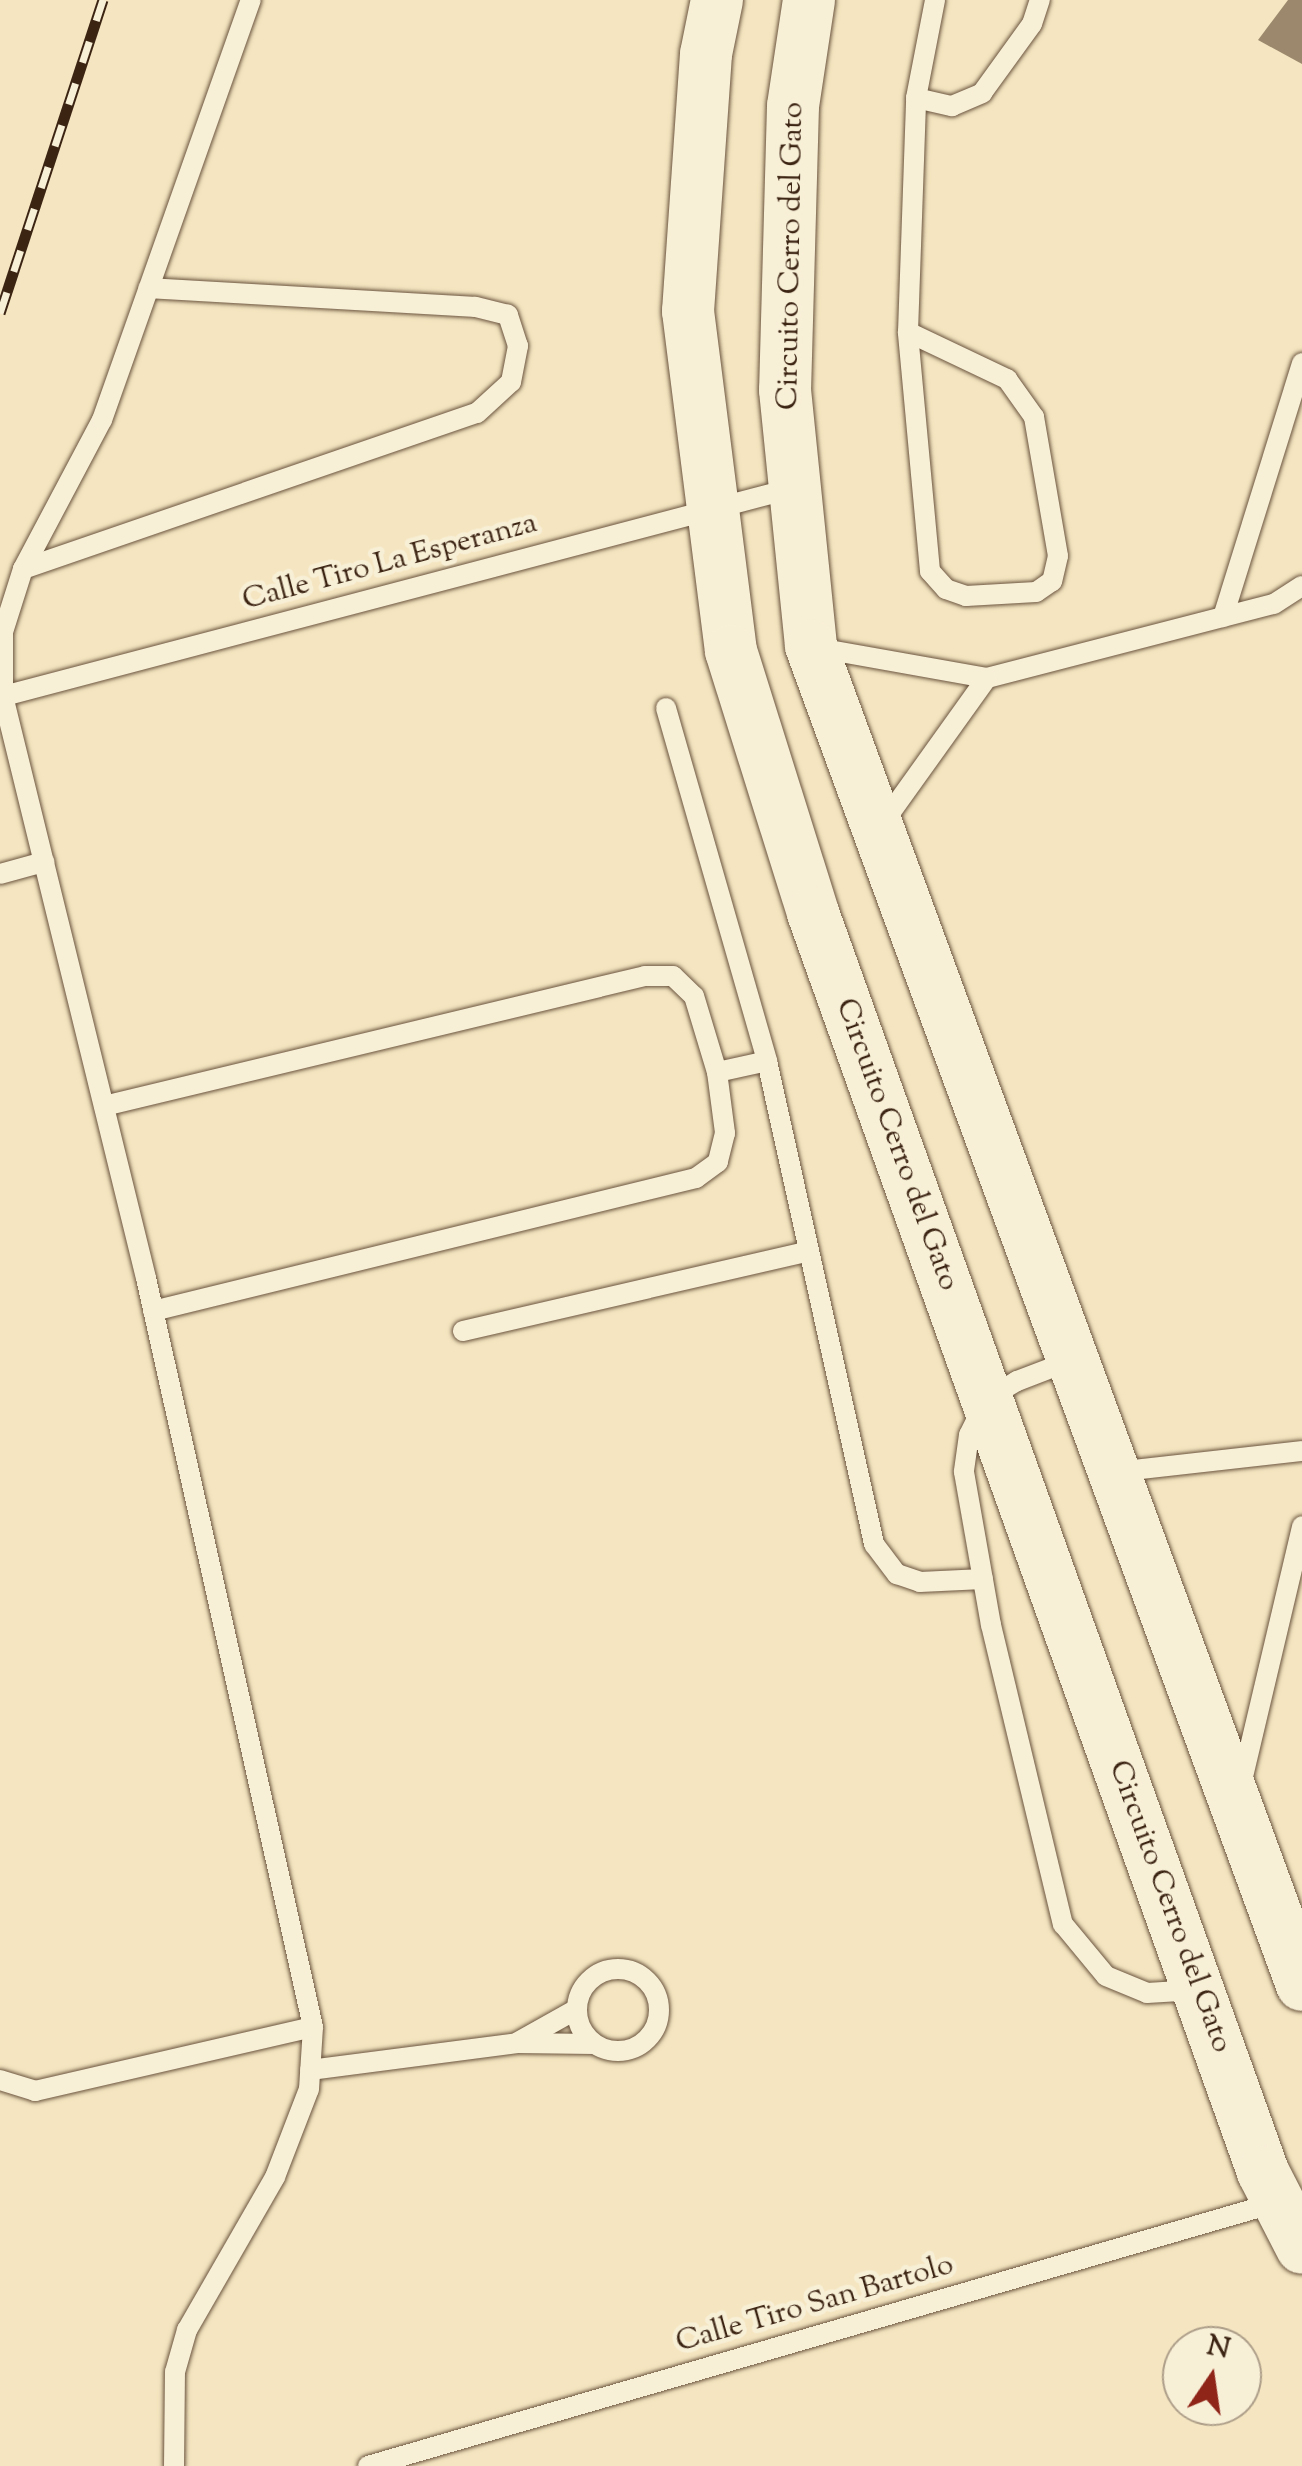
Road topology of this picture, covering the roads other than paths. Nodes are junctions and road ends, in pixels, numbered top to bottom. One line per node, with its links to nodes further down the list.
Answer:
1 (251, 0): 7 (lane)
2 (717, 0): 11 (street, Circuito Cerro del Gato)
3 (809, 0): 10 (street, Circuito Cerro del Gato)
4 (936, 0): 6 (lane)
5 (1040, 0): 6 (lane)
6 (916, 98): 8 (lane)
7 (149, 288): 12 (lane); 12 (lane)
8 (908, 332): 8 (lane)
9 (1302, 363): 14 (lane)
10 (795, 488): 11 (lane, Calle Tiro La Esperanza); 15 (street, Circuito Cerro del Gato)
11 (713, 508): 17 (lane, Calle Tiro La Esperanza); 29 (street, Circuito Cerro del Gato)
12 (22, 569): 17 (lane)
13 (1302, 586): 14 (lane)
14 (1223, 617): 16 (lane)
15 (811, 646): 16 (lane); 19 (street, Circuito Cerro del Gato)
16 (986, 678): 19 (lane)
17 (2, 697): 20 (lane)
18 (666, 708): 22 (lane)
19 (878, 830): 28 (street, Circuito Cerro del Gato)
20 (44, 862): 21 (lane); 24 (lane)
21 (0, 874)
22 (767, 1061): 23 (lane); 25 (lane)
23 (717, 1072): 24 (lane); 26 (lane)
24 (104, 1106): 26 (lane)
25 (810, 1251): 27 (lane); 33 (lane)
26 (153, 1312): 38 (lane)
27 (463, 1331)
28 (1072, 1360): 29 (lane); 31 (street, Circuito Cerro del Gato)
29 (987, 1399): 33 (lane); 36 (street, Circuito Cerro del Gato)
30 (1302, 1451): 31 (lane)
31 (1114, 1472): 34 (street, Circuito Cerro del Gato)
32 (1302, 1526): 34 (lane)
33 (983, 1580): 36 (lane)
34 (1236, 1806): 35 (street, Circuito Cerro del Gato)
35 (1302, 1985)
36 (1198, 1990): 43 (street, Circuito Cerro del Gato)
37 (575, 2010): 39 (lane); 40 (lane); 40 (lane)
38 (313, 2027): 41 (lane); 42 (lane)
39 (517, 2043): 40 (lane); 41 (lane)
40 (594, 2044)
41 (310, 2070): 45 (lane)
42 (0, 2080)
43 (1278, 2202): 44 (street, Circuito Cerro del Gato); 46 (lane, Calle Tiro San Bartolo)
44 (1302, 2248)
45 (174, 2466)
46 (368, 2466)

